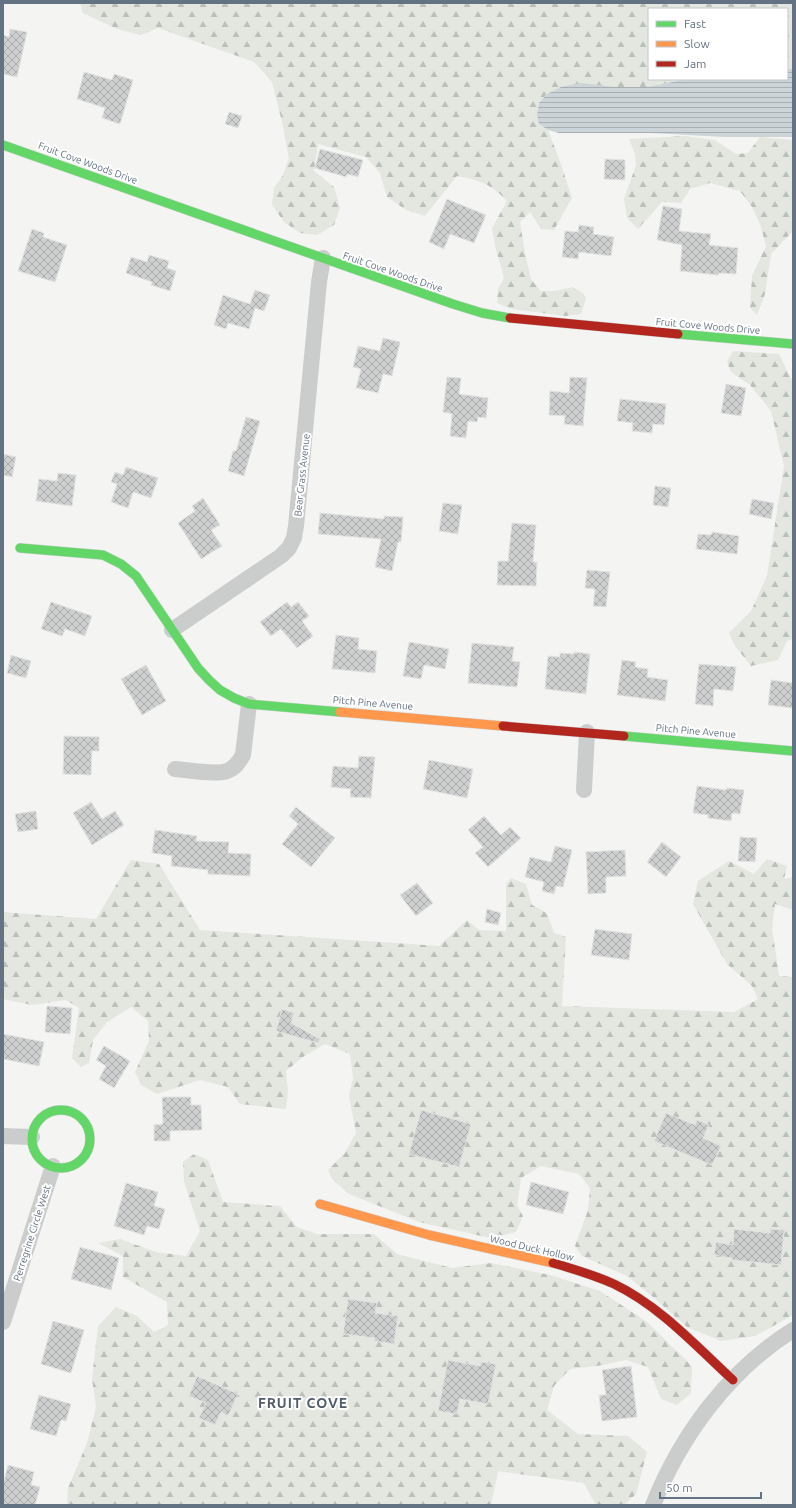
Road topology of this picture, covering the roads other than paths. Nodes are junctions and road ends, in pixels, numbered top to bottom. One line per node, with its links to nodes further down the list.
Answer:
1 (3, 145): 2 (street, Fruit Cove Woods Drive)
2 (323, 258): 3 (street, Fruit Cove Woods Drive); 5 (street, Bear Grass Avenue)
3 (793, 344)
4 (20, 548): 5 (street, Pitch Pine Avenue)
5 (172, 630): 6 (street, Pitch Pine Avenue)
6 (249, 704): 7 (street, Pitch Pine Avenue); 9 (street)
7 (587, 732): 8 (street, Pitch Pine Avenue); 10 (street)
8 (793, 751)
9 (176, 769)
10 (584, 790)
11 (3, 1136): 12 (street)
12 (32, 1138): 13 (street); 13 (street)
13 (53, 1166): 15 (street, Perregrine Circle West)
14 (320, 1204): 17 (street, Wood Duck Hollow)
15 (3, 1322)
16 (793, 1330): 17 (street)
17 (733, 1380): 18 (street)
18 (653, 1505)

